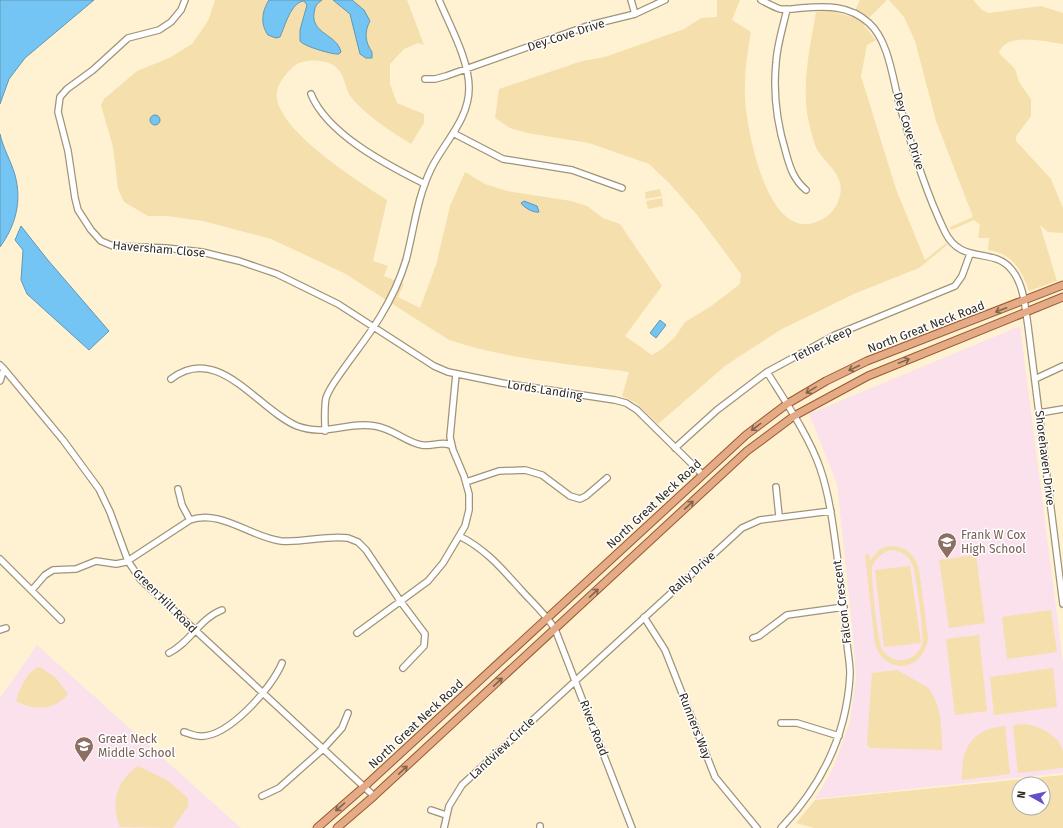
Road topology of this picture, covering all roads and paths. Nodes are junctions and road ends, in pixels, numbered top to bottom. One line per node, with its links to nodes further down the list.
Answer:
1 (185, 0): 20 (street, Haversham Close)
2 (439, 0): 8 (street)
3 (631, 0): 7 (street)
4 (665, 0): 7 (street, Dey Cove Drive)
5 (761, 0): 6 (street, Dey Cove Drive)
6 (787, 9): 14 (street); 15 (street, Dey Cove Drive)
7 (635, 14): 8 (street, Dey Cove Drive)
8 (466, 69): 9 (street, Dey Cove Drive); 11 (street)
9 (424, 79)
10 (311, 94): 12 (street)
11 (453, 133): 12 (street); 13 (street)
12 (425, 184): 20 (street)
13 (622, 188)
14 (806, 190)
15 (970, 254): 18 (street, Dey Cove Drive); 23 (street, Tether Keep)
16 (1063, 285): 18 (main road, North Great Neck Road)
17 (1063, 297): 19 (main road, North Great Neck Road)
18 (1024, 301): 19 (street, Dey Cove Drive); 28 (main road, North Great Neck Road, one-way to 28)
19 (1026, 311): 26 (street, Shorehaven Drive); 31 (main road, North Great Neck Road, one-way to 19)
20 (374, 327): 24 (street, Lords Landing); 32 (street)
21 (1063, 366): 26 (street)
22 (2, 367): 27 (street); 45 (street, Green Hill Road)
23 (767, 372): 28 (street, Falcon Crescent); 34 (street, Tether Keep)
24 (456, 374): 33 (street); 34 (street, Lords Landing)
25 (171, 379): 32 (street)
26 (1035, 379): 30 (street, Shorehaven Drive)
27 (0, 381)
28 (787, 404): 31 (street, Falcon Crescent); 35 (main road, North Great Neck Road, one-way to 35)
29 (1063, 409): 30 (street)
30 (1039, 413): 48 (street, Shorehaven Drive)
31 (794, 416): 40 (street, Falcon Crescent); 55 (main road, North Great Neck Road, one-way to 31)
32 (325, 431): 33 (street)
33 (452, 446): 37 (street)
34 (675, 448): 35 (street, Lords Landing)
35 (702, 474): 52 (main road, North Great Neck Road)
36 (607, 478): 37 (street)
37 (466, 482): 43 (street)
38 (776, 487): 41 (street)
39 (178, 489): 42 (street)
40 (831, 511): 41 (street, Rally Drive); 49 (street, Falcon Crescent)
41 (779, 516): 51 (street, Rally Drive)
42 (190, 520): 45 (street); 47 (street)
43 (460, 536): 47 (street); 52 (street, River Road)
44 (0, 559): 46 (street)
45 (128, 561): 46 (street); 57 (street, Green Hill Road)
46 (32, 590): 53 (street)
47 (401, 602): 58 (street); 62 (street)
48 (1063, 604)
49 (844, 607): 59 (street); 68 (street, Falcon Crescent)
50 (222, 610): 57 (street)
51 (644, 617): 63 (street, Rally Drive); 79 (street, Runners Way)
52 (547, 618): 55 (street, River Road); 70 (main road, North Great Neck Road)
53 (61, 620)
54 (6, 628): 56 (street)
55 (555, 629): 63 (street, River Road); 72 (main road, North Great Neck Road, one-way to 55)
56 (0, 630)
57 (196, 632): 60 (street); 64 (street, Green Hill Road)
58 (357, 633)
59 (753, 638)
60 (169, 653)
61 (282, 663): 64 (street)
62 (403, 668)
63 (576, 680): 74 (street, Landview Circle); 78 (street, River Road)
64 (262, 693): 67 (street); 69 (street, Green Hill Road)
65 (348, 713): 69 (street)
66 (781, 723): 68 (street)
67 (184, 732)
68 (839, 736): 80 (street, Falcon Crescent)
69 (323, 749): 70 (street, Green Hill Road); 71 (street)
70 (364, 787): 72 (street, Green Hill Road); 75 (main road, North Great Neck Road, one-way to 75)
71 (262, 796)
72 (374, 796): 76 (main road, North Great Neck Road)
73 (430, 810): 74 (street)
74 (446, 815): 77 (street, Landview Circle)
75 (317, 828)
76 (337, 828)
77 (444, 828)
78 (632, 828)
79 (757, 828)
80 (781, 828)

